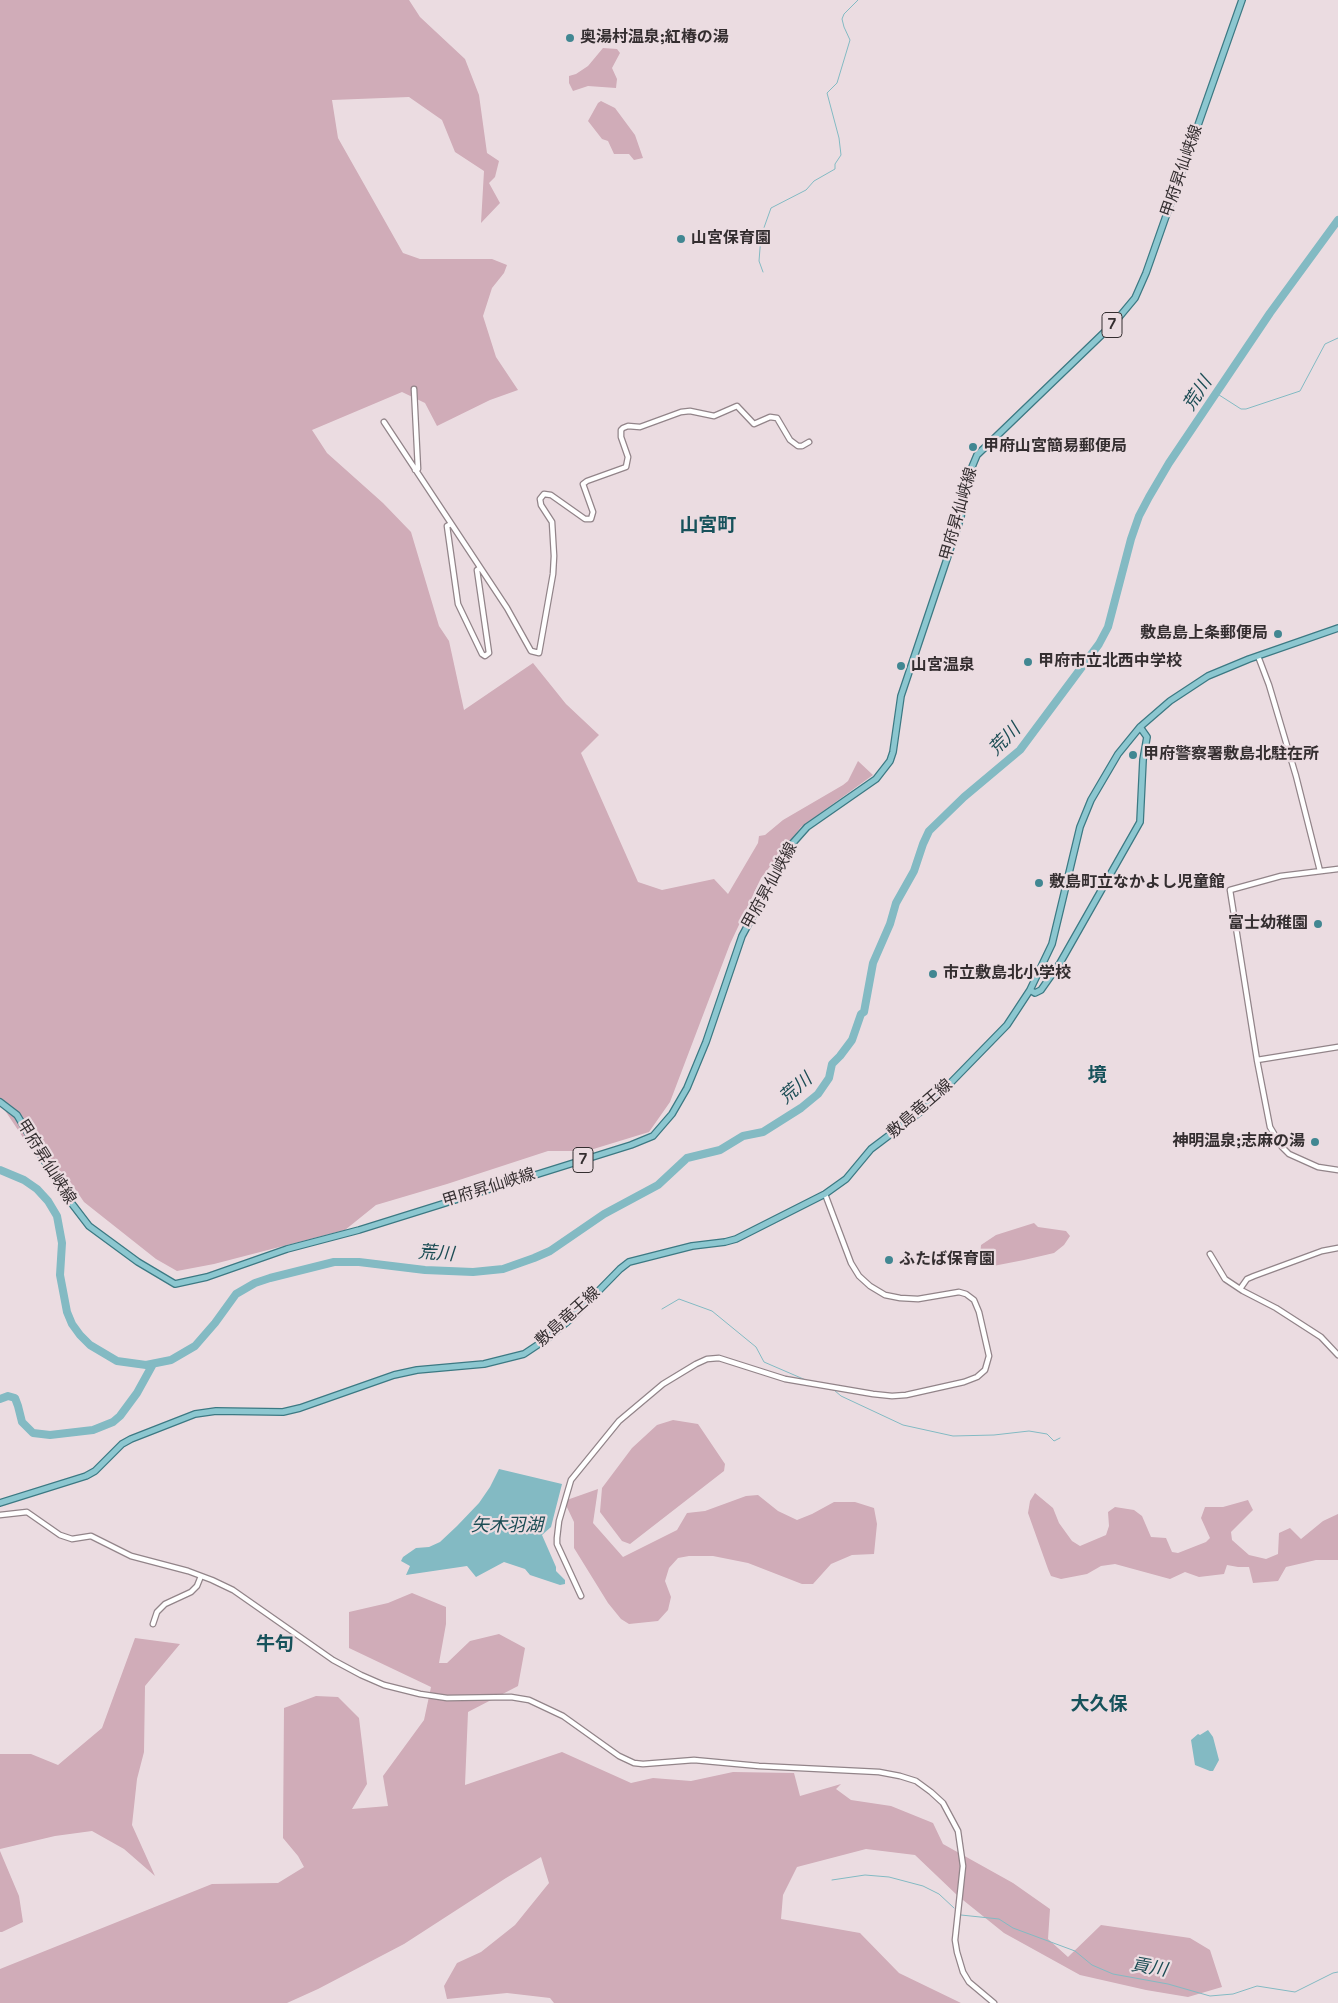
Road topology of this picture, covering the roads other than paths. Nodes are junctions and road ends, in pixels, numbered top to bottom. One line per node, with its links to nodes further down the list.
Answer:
1 (1242, 0): 16 (main road, 甲府昇仙峡線 / 7)
2 (414, 389): 5 (street)
3 (384, 422): 5 (street)
4 (809, 442): 7 (street)
5 (415, 470): 6 (street)
6 (451, 524): 7 (street); 7 (street)
7 (480, 568)
8 (1338, 628): 9 (main road, 敷島竜王線)
9 (1258, 656): 10 (main road, 敷島竜王線); 12 (street)
10 (1140, 727): 13 (main road, 敷島竜王線); 13 (main road, 敷島竜王線)
11 (1338, 869): 12 (street)
12 (1320, 871): 15 (street)
13 (1030, 990): 18 (main road, 敷島竜王線)
14 (1338, 1047): 15 (street)
15 (1257, 1060): 17 (street)
16 (0, 1102)
17 (1338, 1170)
18 (825, 1194): 23 (main road, 敷島竜王線); 26 (street)
19 (1338, 1248): 21 (street)
20 (1210, 1254): 21 (street)
21 (1240, 1290): 22 (street)
22 (1338, 1355)
23 (0, 1503)
24 (0, 1516): 25 (street)
25 (201, 1576): 27 (street); 28 (street)
26 (581, 1596)
27 (153, 1624)
28 (994, 2003)

